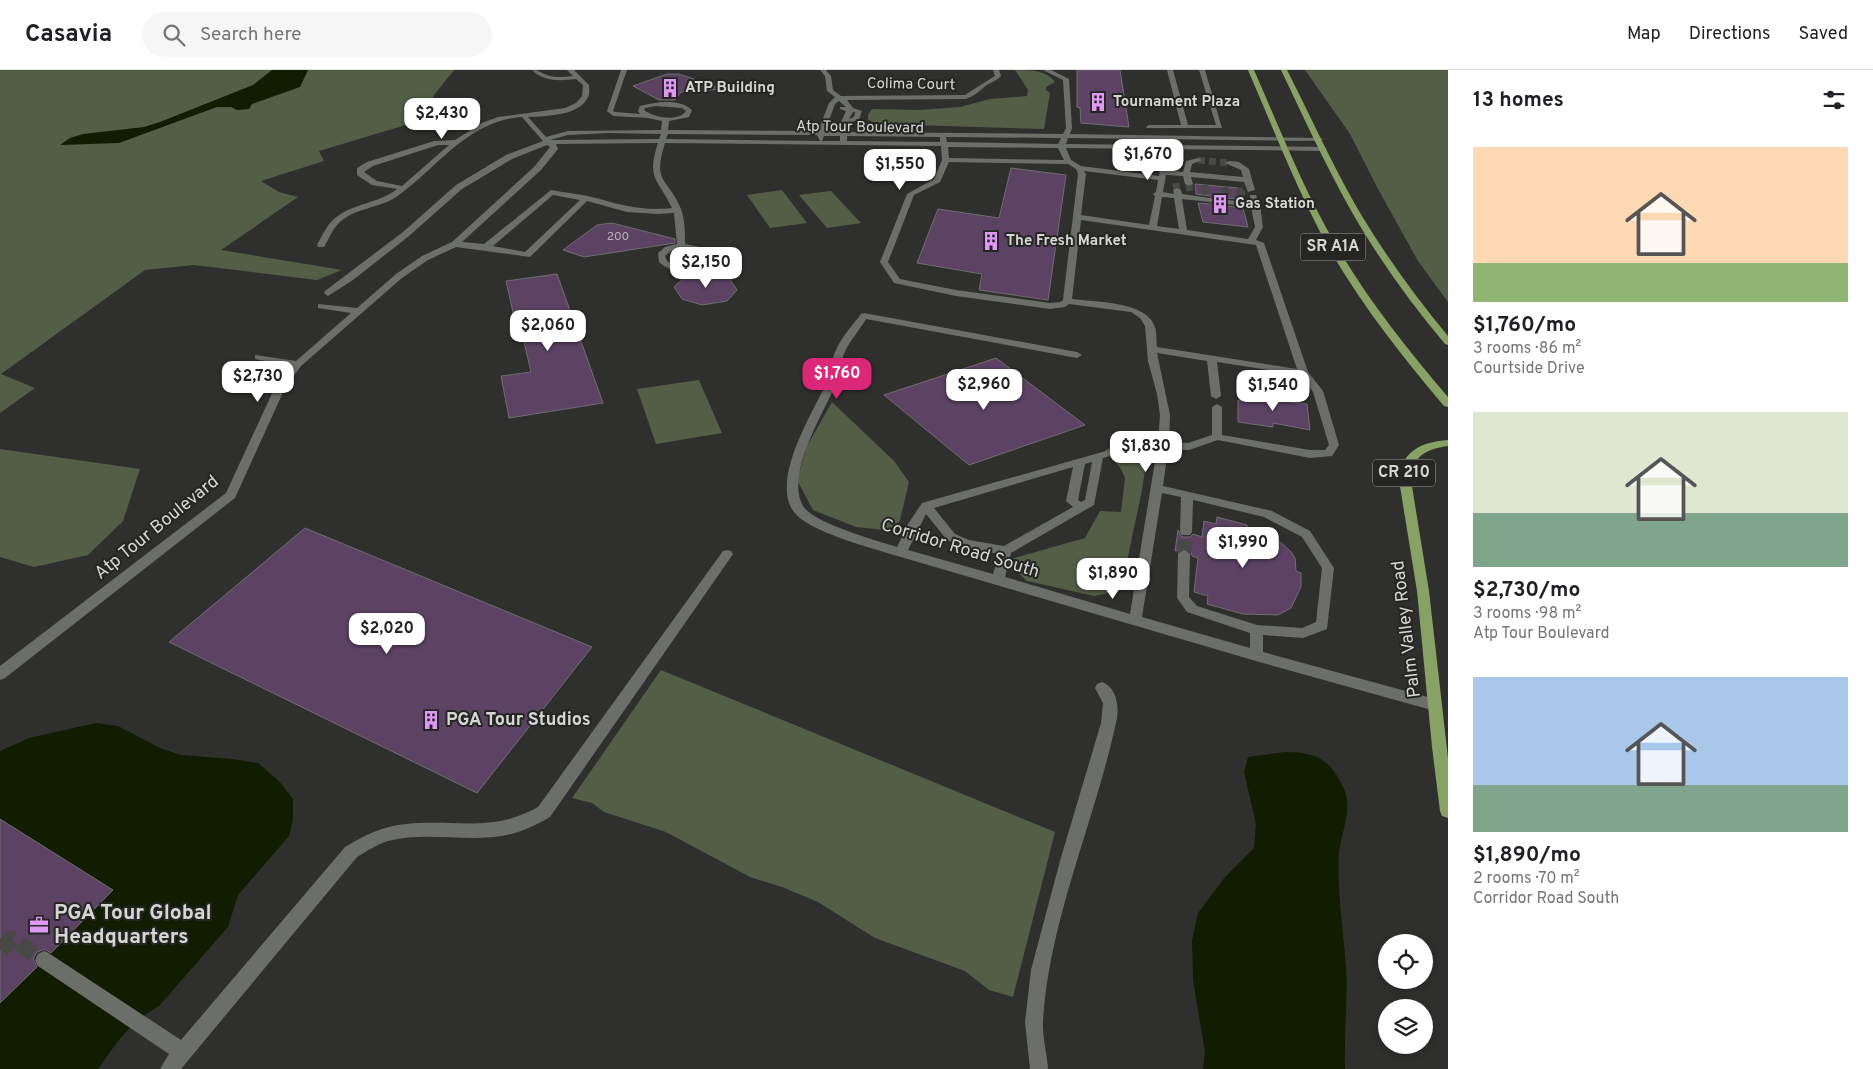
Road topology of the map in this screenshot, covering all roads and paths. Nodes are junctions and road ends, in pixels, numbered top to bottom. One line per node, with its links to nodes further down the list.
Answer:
1 (535, 70): 11 (street)
2 (570, 70): 11 (street)
3 (624, 70): 16 (street)
4 (823, 70): 12 (street)
5 (996, 70): 12 (street, Colima Court)
6 (1046, 70): 26 (street)
7 (1170, 70): 21 (street)
8 (1202, 70): 21 (street)
9 (1251, 70): 28 (main road, SR A1A)
10 (1284, 70): 29 (main road, SR A1A)
11 (578, 77): 15 (street)
12 (838, 98): 13 (street); 14 (street)
13 (832, 108): 14 (street); 17 (street)
14 (850, 109): 19 (street)
15 (523, 115): 31 (street); 32 (street)
16 (648, 116): 18 (street); 18 (street)
17 (826, 116): 19 (street); 23 (street)
18 (666, 120): 22 (street)
19 (844, 121): 24 (street)
20 (1149, 127): 21 (street)
21 (1185, 127)
22 (666, 132): 23 (street, Atp Tour Boulevard); 30 (street); 32 (street, Atp Tour Boulevard)
23 (820, 133): 24 (street, Atp Tour Boulevard); 33 (street)
24 (843, 134): 25 (street, Atp Tour Boulevard); 34 (street)
25 (943, 135): 26 (street, Atp Tour Boulevard); 35 (street)
26 (1064, 136): 27 (street, Atp Tour Boulevard); 36 (street)
27 (1155, 137): 28 (street, Atp Tour Boulevard); 37 (street)
28 (1281, 138): 29 (street, Atp Tour Boulevard); 38 (main road, SR A1A)
29 (1319, 139): 39 (main road, SR A1A)
30 (663, 141): 32 (street, Atp Tour Boulevard); 33 (street, Atp Tour Boulevard); 59 (street)
31 (458, 142): 52 (street); 52 (street)
32 (547, 142): 64 (street, Atp Tour Boulevard); 68 (street)
33 (822, 143): 34 (street, Atp Tour Boulevard)
34 (845, 143): 35 (street, Atp Tour Boulevard)
35 (944, 144): 36 (street, Atp Tour Boulevard); 40 (street)
36 (1061, 146): 37 (street, Atp Tour Boulevard); 42 (street)
37 (1160, 147): 38 (street, Atp Tour Boulevard); 47 (street)
38 (1284, 148): 39 (street, Atp Tour Boulevard); 79 (main road, SR A1A)
39 (1322, 148): 72 (main road, SR A1A)
40 (946, 160): 42 (street); 69 (street)
41 (1198, 160): 46 (street)
42 (1070, 162): 44 (street)
43 (1229, 163): 51 (street)
44 (1079, 168): 47 (street); 60 (street)
45 (1174, 173): 46 (street); 47 (street); 53 (street)
46 (1186, 174): 48 (street); 54 (street)
47 (1162, 175): 55 (street)
48 (1202, 176): 49 (street); 54 (street)
49 (1221, 178): 50 (street); 56 (street)
50 (1236, 179): 51 (street); 56 (street)
51 (1247, 180): 57 (street)
52 (403, 188): 65 (street)
53 (1177, 190): 54 (street); 55 (street); 62 (street)
54 (1190, 191)
55 (1157, 194): 61 (street)
56 (1241, 196): 57 (street)
57 (1253, 197): 63 (street)
58 (586, 198): 59 (street); 67 (street); 67 (street)
59 (677, 210): 66 (street)
60 (1076, 217): 61 (street); 69 (street)
61 (1153, 226): 62 (street)
62 (1182, 232): 63 (street)
63 (1251, 241): 78 (street)
64 (455, 244): 67 (street); 71 (street, Atp Tour Boulevard)
65 (321, 245)
66 (681, 246): 66 (street)
67 (486, 247)
68 (328, 293)
69 (1067, 301): 73 (street)
70 (321, 306): 71 (street)
71 (358, 311): 77 (street, Atp Tour Boulevard)
72 (1448, 342)
73 (1152, 349): 76 (street); 82 (street)
74 (1077, 355): 91 (street, Corridor Road South)
75 (258, 357): 77 (street)
76 (1212, 358): 78 (street); 80 (street)
77 (298, 364): 98 (street, Atp Tour Boulevard)
78 (1303, 373): 80 (street)
79 (1448, 404)
80 (1217, 438): 82 (street)
81 (1448, 443): 100 (main road, Palm Valley Road / CR 210)
82 (1163, 445): 83 (street); 85 (street)
83 (1098, 457): 84 (street); 88 (street)
84 (1080, 461): 87 (street); 88 (street)
85 (1157, 488): 86 (street); 95 (street)
86 (1187, 495): 89 (street); 96 (street)
87 (926, 506): 90 (street); 91 (street)
88 (1081, 506): 90 (street)
89 (1186, 532)
90 (1006, 551): 94 (street)
91 (901, 552): 94 (street, Corridor Road South)
92 (727, 554): 103 (street)
93 (1184, 554): 96 (street)
94 (998, 580): 95 (street, Corridor Road South)
95 (1135, 621): 97 (street, Corridor Road South)
96 (1257, 630): 97 (street)
97 (1256, 656): 100 (street, Corridor Road South)
98 (0, 674)
99 (1102, 688): 105 (street)
100 (1435, 705): 101 (main road, Palm Valley Road / CR 210)
101 (1448, 811)
102 (44, 960): 103 (street)
103 (183, 1052): 104 (street)
104 (169, 1069)
105 (1039, 1069)

